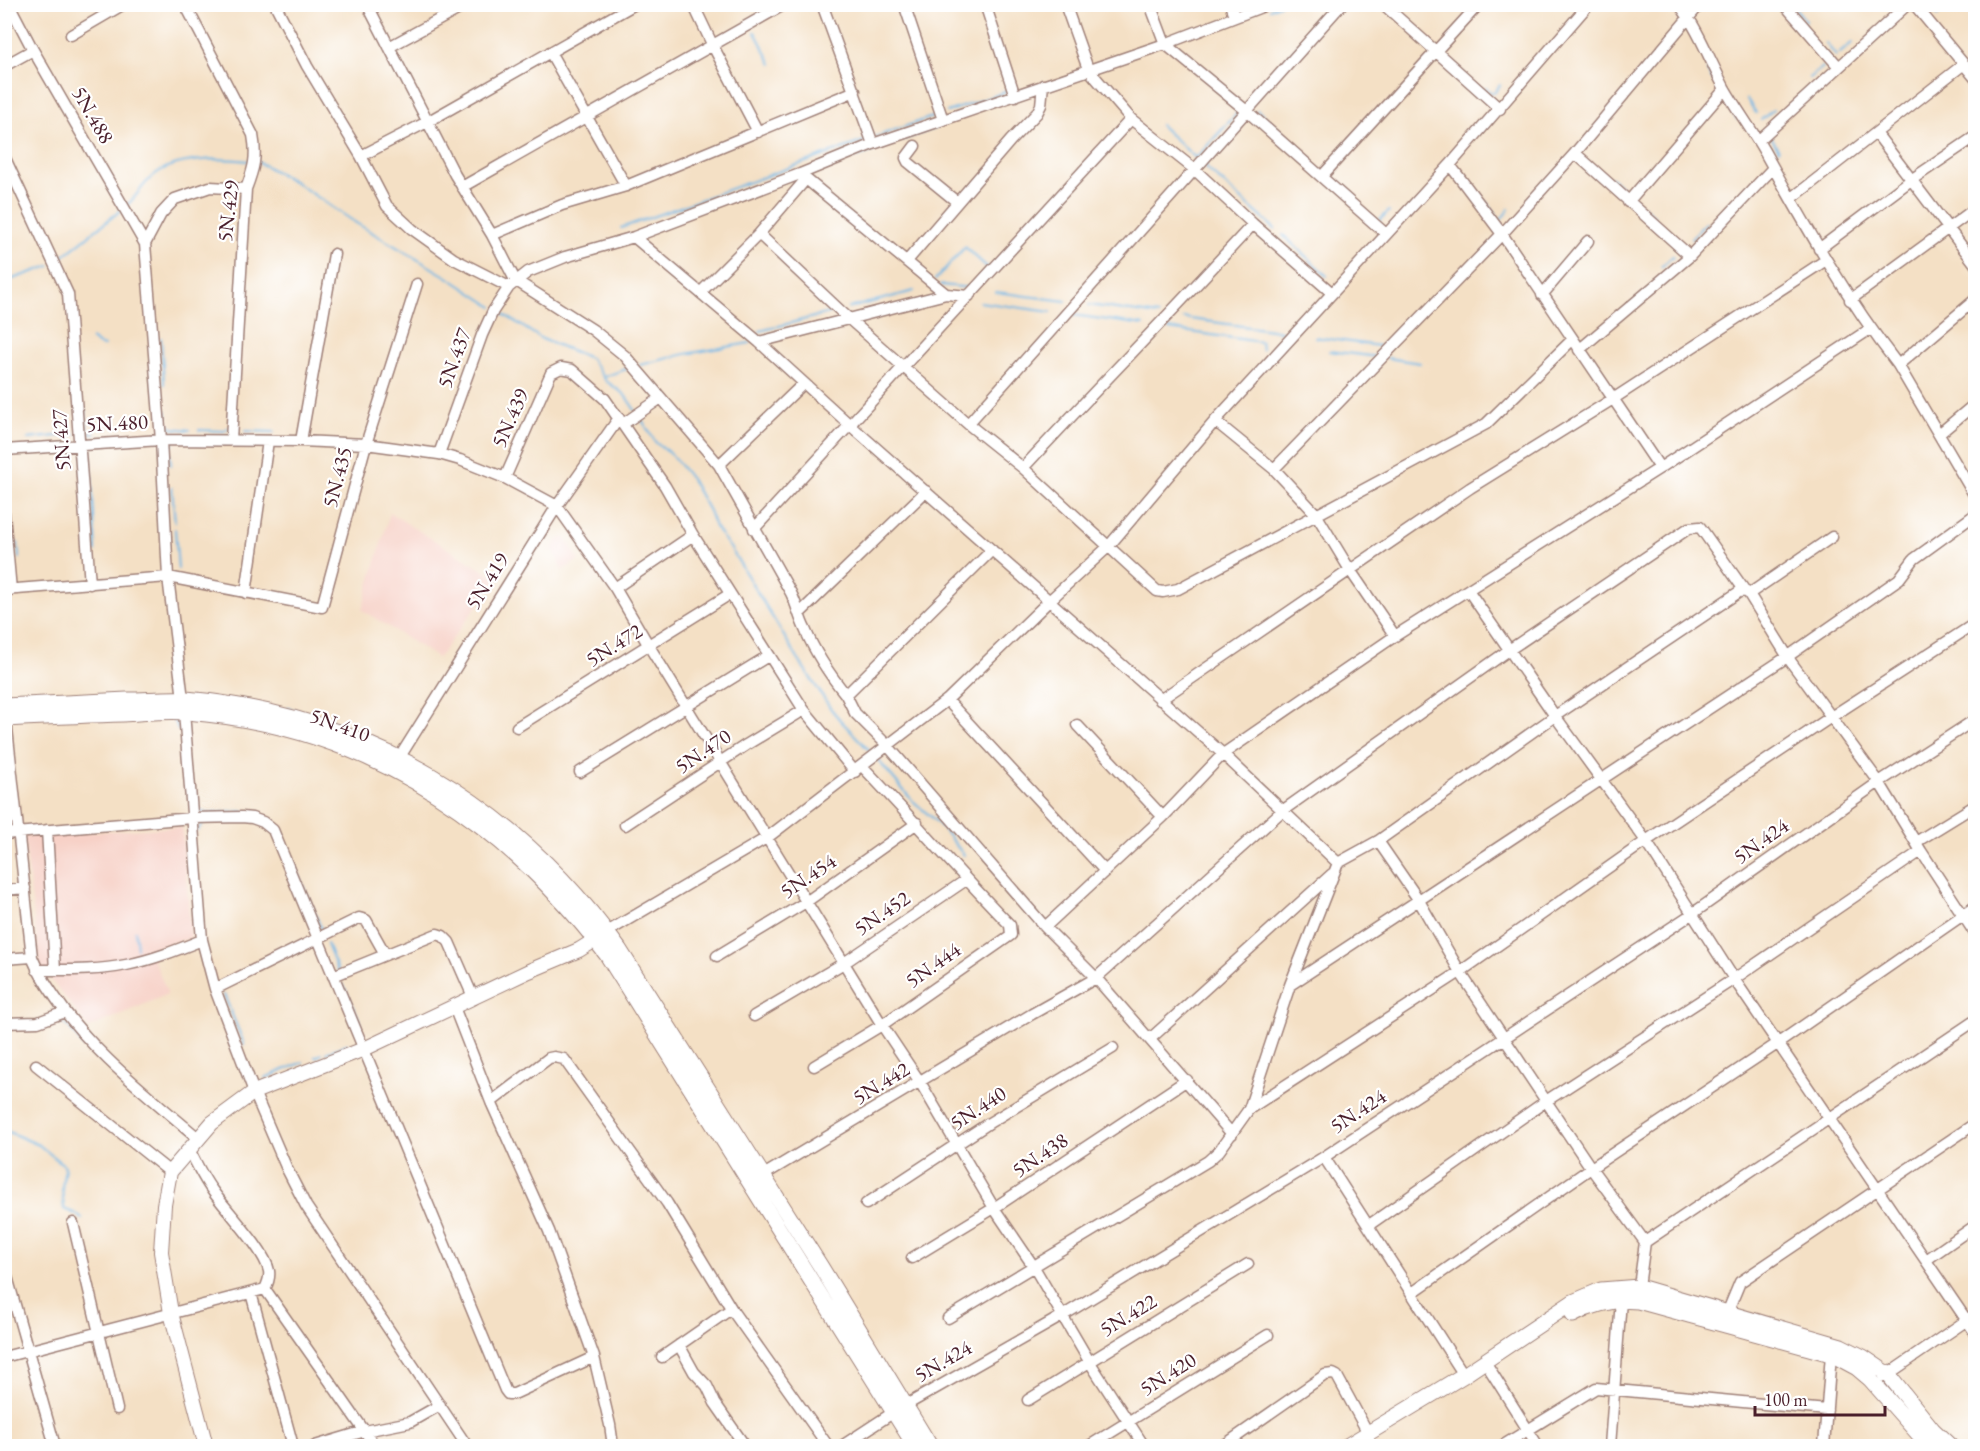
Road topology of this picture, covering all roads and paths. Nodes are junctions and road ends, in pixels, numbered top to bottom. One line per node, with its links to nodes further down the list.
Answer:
1 (9, 4): 34 (street, 5N.488)
2 (124, 4): 30 (street)
3 (185, 4): 69 (street, 5N.429)
4 (275, 4): 60 (street)
5 (367, 4): 33 (street)
6 (442, 4): 27 (street)
7 (468, 4): 27 (street)
8 (635, 4): 35 (street)
9 (693, 4): 32 (street)
10 (785, 4): 32 (street)
11 (822, 4): 44 (street)
12 (904, 4): 50 (street)
13 (985, 4): 45 (street)
14 (1065, 4): 40 (street)
15 (1150, 4): 31 (street)
16 (1230, 4): 28 (street)
17 (1269, 4): 28 (street)
18 (1342, 4): 47 (street)
19 (1383, 4): 36 (street)
20 (1479, 4): 36 (street)
21 (1589, 4): 46 (street)
22 (1679, 4): 29 (street)
23 (1700, 4): 29 (street)
24 (1784, 4): 39 (street)
25 (1908, 4): 39 (street)
26 (1914, 4): 37 (street)
27 (448, 15): 33 (street)
28 (1234, 16): 31 (street)
29 (1689, 17): 43 (street); 58 (street)
30 (71, 35)
31 (1165, 44): 40 (street); 47 (street)
32 (713, 46): 48 (street); 52 (street)
33 (389, 47): 51 (street)
34 (33, 50): 38 (street); 82 (street, 5N.488)
35 (550, 52): 48 (street); 51 (street)
36 (1436, 52): 46 (street); 65 (street)
37 (1964, 64): 41 (street); 53 (street)
38 (4, 66)
39 (1839, 67): 55 (street)
40 (1088, 69): 42 (street); 49 (street)
41 (1975, 78)
42 (1043, 85): 45 (street); 71 (street)
43 (1725, 89): 55 (street); 72 (street)
44 (855, 91): 52 (street); 56 (street)
45 (1015, 96): 50 (street)
46 (1500, 109): 61 (street)
47 (1248, 112): 63 (street); 65 (street)
48 (588, 117): 67 (street); 68 (street)
49 (1131, 119): 63 (street); 95 (street)
50 (943, 120): 56 (street)
51 (429, 121): 60 (street); 68 (street)
52 (758, 132): 67 (street)
53 (1876, 133): 66 (street); 70 (street)
54 (1976, 136): 66 (street)
55 (1758, 141): 62 (street)
56 (873, 144): 64 (street)
57 (915, 146): 71 (street)
58 (1575, 153): 72 (street); 78 (street)
59 (4, 156): 117 (street, 5N.427)
60 (361, 156): 90 (street)
61 (1450, 165): 77 (street); 78 (street)
62 (1773, 168): 70 (street); 85 (street)
63 (1194, 169): 74 (street); 110 (street)
64 (803, 176): 76 (street); 80 (street); 87 (street)
65 (1322, 176): 77 (street)
66 (1911, 180): 75 (street); 83 (street)
67 (626, 186): 79 (street)
68 (462, 187): 79 (street)
69 (246, 189): 82 (street); 114 (street, 5N.429)
70 (1791, 199): 83 (street)
71 (957, 202): 87 (street)
72 (1628, 202): 85 (street)
73 (1976, 208): 75 (street)
74 (1252, 224): 92 (street); 122 (street)
75 (1948, 229): 88 (street); 97 (street)
76 (759, 234): 91 (street); 98 (street)
77 (1386, 234): 92 (street)
78 (1502, 234): 94 (street); 124 (street)
79 (492, 235): 90 (street)
80 (634, 237): 90 (street); 91 (street)
81 (1588, 242): 94 (street)
82 (145, 244): 113 (street)
83 (1819, 249): 86 (street)
84 (334, 254): 116 (street)
85 (1690, 256): 101 (street)
86 (1826, 260): 97 (street); 106 (street)
87 (907, 261): 93 (street)
88 (1976, 265)
89 (417, 284): 118 (street, 5N.435)
90 (512, 284): 105 (street); 120 (street, 5N.437)
91 (701, 292): 100 (street)
92 (1332, 293): 108 (street)
93 (946, 294): 95 (street); 98 (street)
94 (1542, 295): 101 (street)
95 (969, 296): 103 (street)
96 (1976, 299): 102 (street)
97 (1850, 300): 99 (street)
98 (848, 318): 100 (street); 103 (street)
99 (1870, 329): 102 (street); 123 (street)
100 (759, 342): 104 (street)
101 (1575, 345): 106 (street); 131 (street)
102 (1898, 365): 112 (street)
103 (903, 367): 110 (street); 111 (street)
104 (804, 383): 111 (street); 121 (street)
105 (661, 398): 109 (street); 121 (street)
106 (1613, 399): 123 (street); 138 (street)
107 (1976, 403): 112 (street)
108 (1215, 420): 124 (street); 136 (street)
109 (621, 421): 125 (street, 5N.439); 129 (street, 5N.419); 134 (street)
110 (968, 424): 122 (street)
111 (850, 425): 127 (street); 133 (street)
112 (1939, 434): 126 (street)
113 (161, 440): 114 (street, 5N.480); 117 (street, 5N.480); 139 (street)
114 (231, 440): 115 (street, 5N.480)
115 (268, 441): 116 (street, 5N.480); 145 (street)
116 (301, 441): 118 (street, 5N.480)
117 (81, 444): 119 (street, 5N.480); 140 (street, 5N.427)
118 (366, 444): 120 (street, 5N.480); 145 (street, 5N.435)
119 (4, 450)
120 (439, 454): 125 (street, 5N.480)
121 (719, 465): 133 (street)
122 (1023, 468): 136 (street)
123 (1660, 468): 143 (street)
124 (1274, 469): 131 (street)
125 (505, 478): 129 (street, 5N.480)
126 (1972, 480): 128 (street)
127 (926, 491): 137 (street); 148 (street)
128 (1976, 498)
129 (557, 506): 141 (street); 169 (street, 5N.419)
130 (4, 513): 142 (street)
131 (1316, 514): 136 (street); 138 (street)
132 (1976, 514): 154 (street)
133 (754, 529): 148 (street)
134 (693, 535): 141 (street); 146 (street)
135 (1832, 537): 144 (street)
136 (1108, 547): 147 (street)
137 (992, 550): 147 (street); 155 (street)
138 (1350, 570): 150 (street); 157 (street)
139 (168, 577): 140 (street, 5N.435); 145 (street, 5N.435); 158 (street)
140 (90, 584): 142 (street, 5N.435)
141 (615, 588): 151 (street)
142 (8, 590)
143 (1468, 590): 150 (street); 152 (street)
144 (1747, 592): 152 (street, 5N.442); 154 (street); 162 (street)
145 (246, 593)
146 (730, 594): 151 (street, 5N.472); 153 (street)
147 (1049, 601): 156 (street); 157 (street)
148 (800, 613): 155 (street)
149 (1976, 623): 163 (street)
150 (1395, 636): 168 (street)
151 (649, 646): 159 (street); 166 (street, 5N.472)
152 (1509, 650): 162 (street); 176 (street, 5N.442)
153 (768, 656): 159 (street); 160 (street)
154 (1787, 657): 163 (street); 173 (street)
155 (846, 695): 167 (street)
156 (947, 700): 167 (street); 189 (street)
157 (1160, 700): 168 (street)
158 (183, 705): 161 (main road, 5N.410); 169 (main road, 5N.410); 178 (street)
159 (687, 706): 170 (street); 172 (street)
160 (804, 710): 170 (street, 5N.470); 171 (street)
161 (5, 714): 182 (street)
162 (1555, 716): 173 (street); 185 (street)
163 (1831, 717): 174 (street); 186 (street)
164 (1976, 719): 174 (street, 5N.424)
165 (1077, 725): 177 (street)
166 (517, 727)
167 (885, 747): 171 (street); 198 (street)
168 (1223, 754): 176 (street); 177 (street)
169 (396, 763): 200 (main road, 5N.410)
170 (721, 763): 180 (street, 5N.470); 184 (street)
171 (858, 769): 179 (street); 184 (street)
172 (580, 772)
173 (1602, 780): 186 (street); 193 (street)
174 (1879, 782): 187 (street); 196 (street, 5N.424)
175 (1976, 806): 187 (street)
176 (1282, 811): 188 (street); 212 (street, 5N.442)
177 (1163, 817): 189 (street)
178 (192, 818): 181 (street); 201 (street); 202 (street)
179 (917, 823): 190 (street); 194 (street, 5N.454)
180 (625, 825)
181 (47, 831): 182 (street); 209 (street)
182 (18, 833): 183 (street); 191 (street)
183 (4, 834)
184 (768, 837): 194 (street); 200 (street)
185 (1378, 841): 188 (street); 193 (street)
186 (1647, 841): 196 (street); 210 (street)
187 (1918, 847): 197 (street); 213 (street)
188 (1336, 868): 214 (street); 224 (street)
189 (1104, 871): 198 (street)
190 (966, 880): 207 (street, 5N.452); 222 (street, 5N.444)
191 (25, 888): 192 (street); 205 (street)
192 (4, 890)
193 (1418, 899): 210 (street); 214 (street)
194 (806, 902): 204 (street, 5N.454); 207 (street)
195 (1976, 906): 197 (street)
196 (1692, 914): 213 (street); 223 (street, 5N.424)
197 (1962, 915): 199 (street); 225 (street)
198 (1045, 927): 212 (street)
199 (1976, 935)
200 (601, 937): 216 (street); 244 (main road, 5N.410)
201 (318, 938): 203 (street); 211 (street); 215 (street)
202 (202, 940): 209 (street); 215 (street)
203 (385, 954): 211 (street); 216 (street)
204 (717, 956)
205 (32, 957): 206 (street); 208 (street)
206 (4, 959)
207 (844, 963): 219 (street, 5N.452); 222 (street)
208 (37, 970): 209 (street); 218 (street)
209 (55, 970)
210 (1460, 972): 223 (street); 235 (street)
211 (333, 976): 227 (street)
212 (1096, 978): 224 (street); 231 (street, 5N.442)
213 (1734, 979): 225 (street); 233 (street)
214 (1290, 986): 235 (street)
215 (214, 990): 232 (street)
216 (474, 999): 217 (street)
217 (454, 1007): 227 (street); 234 (street)
218 (65, 1012): 221 (street); 239 (street)
219 (754, 1016)
220 (1976, 1020): 236 (street)
221 (4, 1023)
222 (882, 1025): 229 (street, 5N.444); 231 (street)
223 (1506, 1038): 233 (street); 241 (street, 5N.424)
224 (1150, 1039): 230 (street)
225 (1777, 1044): 236 (street); 242 (street)
226 (1113, 1048): 240 (street, 5N.440)
227 (364, 1049): 232 (street); 275 (street)
228 (36, 1065): 243 (street)
229 (814, 1066)
230 (1187, 1080): 238 (street); 247 (street, 5N.438)
231 (920, 1082): 240 (street); 244 (street, 5N.442)
232 (254, 1092): 239 (street); 284 (street)
233 (1546, 1101): 242 (street); 250 (street)
234 (491, 1102): 262 (street); 275 (street)
235 (1249, 1109): 238 (street)
236 (1828, 1117): 245 (street); 251 (street)
237 (1976, 1124): 245 (street)
238 (1232, 1134): 255 (street)
239 (193, 1143): 243 (street); 257 (street)
240 (956, 1145): 246 (street, 5N.440); 247 (street)
241 (1324, 1156): 250 (street); 264 (street, 5N.424)
242 (1591, 1168): 251 (street); 259 (street)
243 (170, 1172): 263 (street)
244 (756, 1180): 286 (main road, 5N.410)
245 (1878, 1189): 253 (street); 267 (street)
246 (866, 1204)
247 (994, 1208): 252 (street, 5N.438); 255 (street)
248 (73, 1222): 268 (street)
249 (1976, 1225): 253 (street)
250 (1369, 1226): 259 (street)
251 (1645, 1242): 260 (street)
252 (912, 1258)
253 (1926, 1260): 265 (street)
254 (1248, 1264): 277 (street, 5N.422)
255 (1034, 1268): 264 (street); 266 (street)
256 (5, 1269): 272 (street)
257 (265, 1289): 258 (street); 290 (street)
258 (251, 1293): 263 (street); 295 (street)
259 (1412, 1293): 280 (street)
260 (1638, 1294): 261 (main road); 267 (main road); 280 (main road)
261 (1622, 1300): 278 (main road); 282 (street)
262 (731, 1309): 271 (street); 301 (street)
263 (171, 1313): 268 (street); 294 (street)
264 (1062, 1316): 277 (street); 286 (street, 5N.424)
265 (1971, 1317): 269 (street); 279 (street)
266 (948, 1318)
267 (1725, 1319): 273 (main road); 279 (main road)
268 (98, 1332): 272 (street); 285 (street)
269 (1976, 1334)
270 (1268, 1335): 288 (street, 5N.420)
271 (679, 1346): 276 (street); 300 (street)
272 (30, 1350): 274 (street); 293 (street)
273 (1831, 1354): 281 (main road); 287 (street)
274 (4, 1357)
275 (594, 1357): 299 (street)
276 (662, 1357)
277 (1089, 1361): 283 (street, 5N.422); 288 (street)
278 (1490, 1368): 289 (street); 291 (main road)
279 (1888, 1374): 281 (street); 312 (main road)
280 (1464, 1375): 291 (main road)
281 (1874, 1384): 292 (main road)
282 (1614, 1390): 287 (street); 289 (street); 310 (street)
283 (1028, 1401)
284 (440, 1406): 290 (street); 298 (street)
285 (117, 1409)
286 (899, 1409): 302 (street, 5N.424); 303 (main road); 304 (main road)
287 (1827, 1410): 311 (street)
288 (1128, 1421): 305 (street, 5N.420); 306 (street)
289 (1528, 1430): 308 (street); 309 (street)
290 (365, 1431): 296 (street); 297 (street)
291 (1357, 1443): 307 (street)
292 (1926, 1445)
293 (55, 1446)
294 (206, 1446)
295 (293, 1446)
296 (315, 1446)
297 (375, 1446)
298 (467, 1446)
299 (612, 1446)
300 (745, 1446)
301 (828, 1446)
302 (842, 1446)
303 (915, 1446)
304 (930, 1446)
305 (1089, 1446)
306 (1144, 1446)
307 (1223, 1446)
308 (1502, 1446)
309 (1538, 1446)
310 (1610, 1446)
311 (1824, 1446)
312 (1950, 1446)

